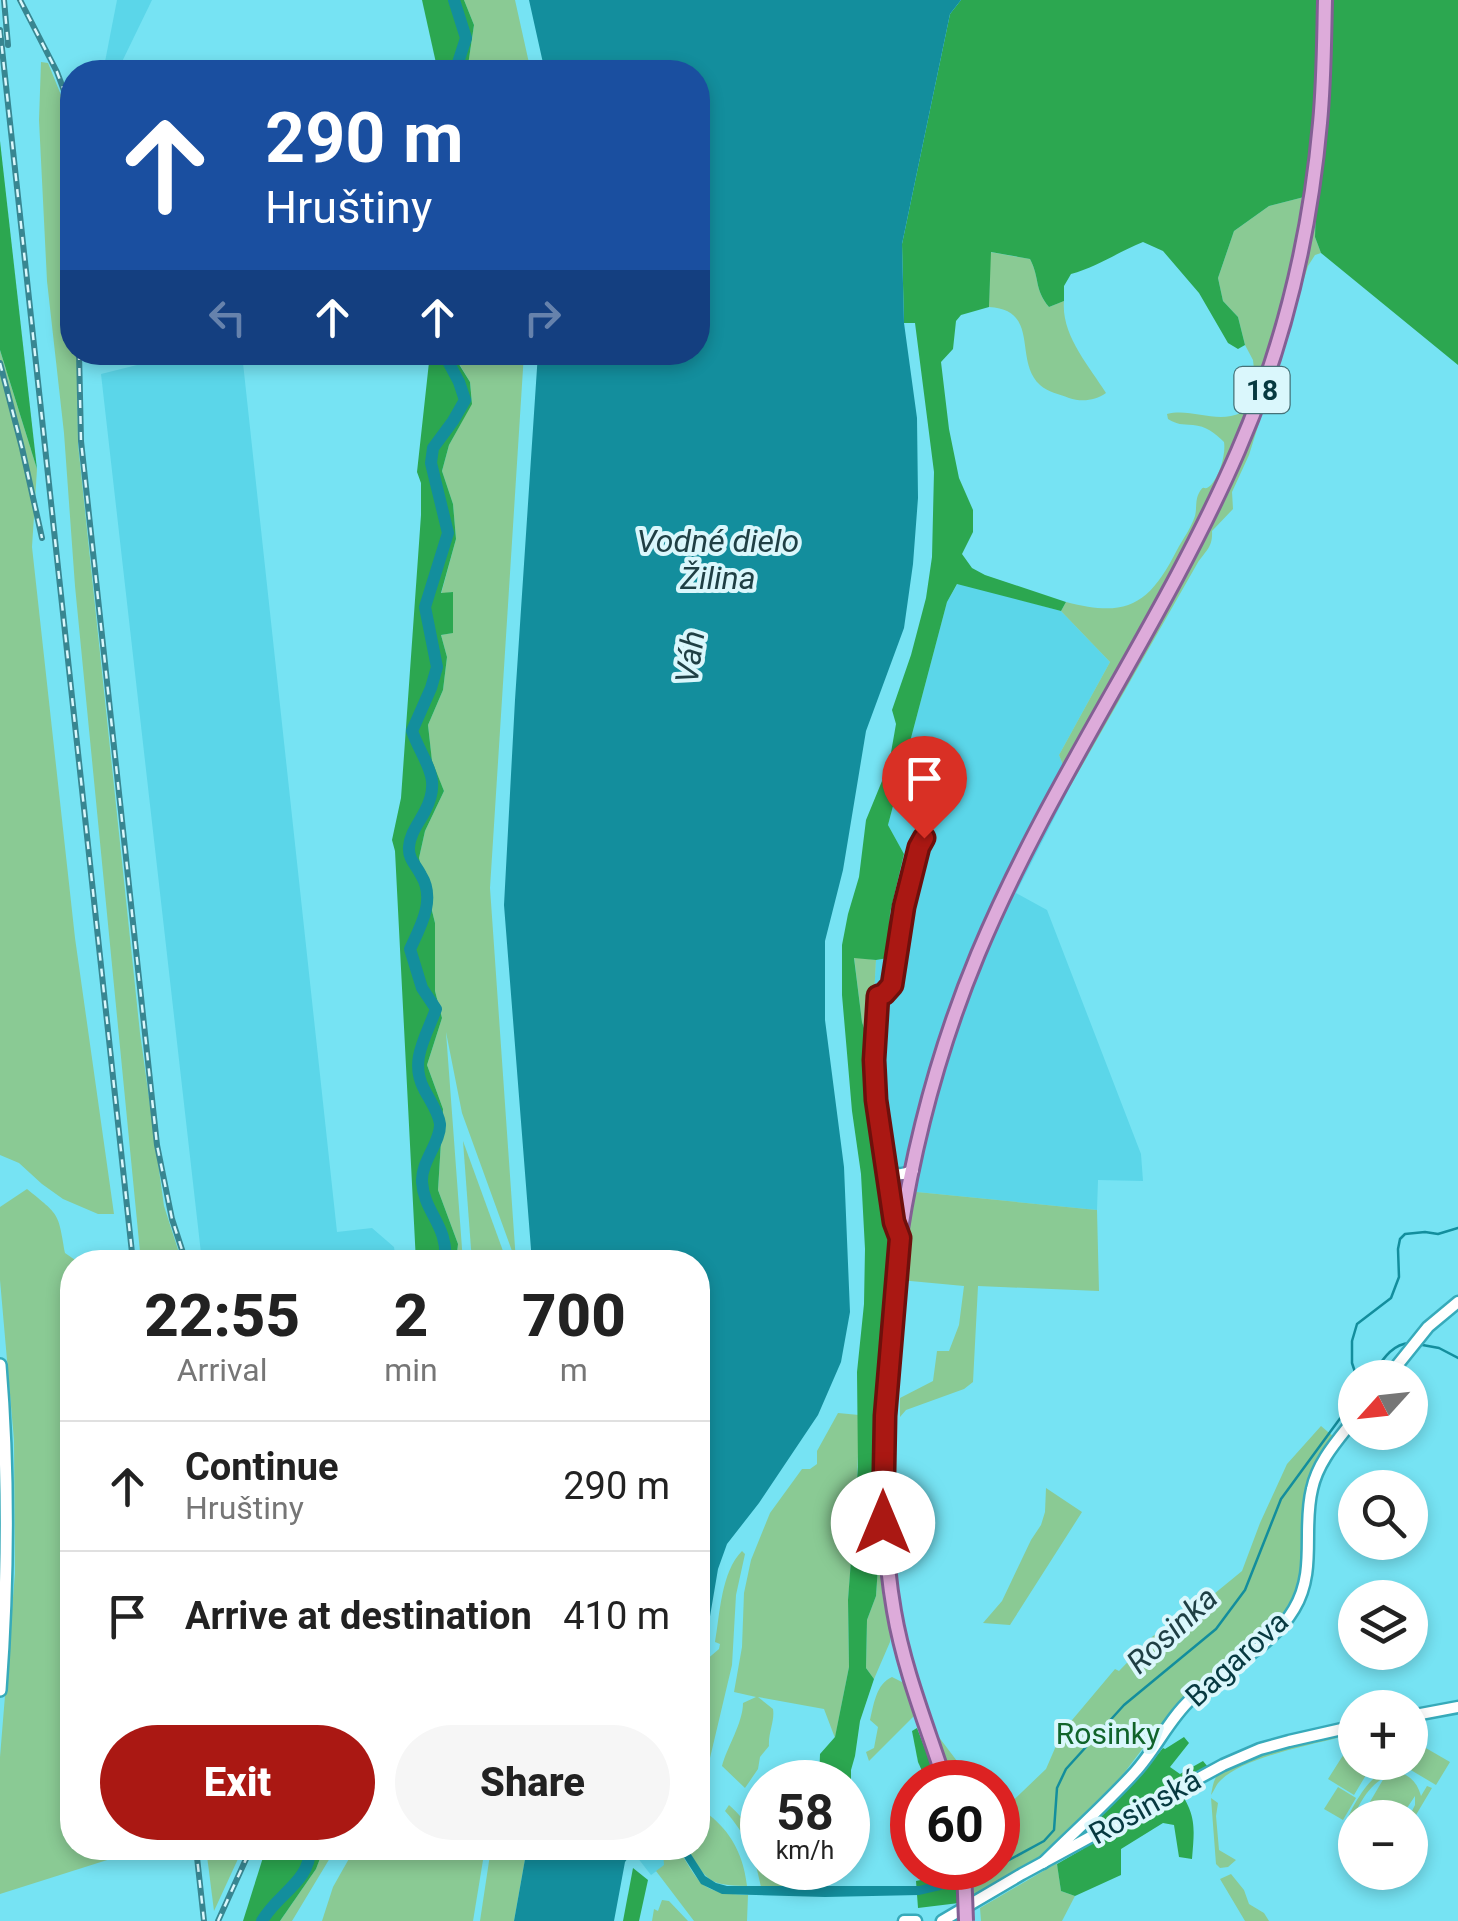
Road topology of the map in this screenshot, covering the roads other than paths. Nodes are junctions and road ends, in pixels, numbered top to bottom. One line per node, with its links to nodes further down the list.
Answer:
1 (1325, 0): 4 (main road, 18)
2 (924, 838): 3 (street)
3 (886, 1167): 4 (street); 5 (street)
4 (912, 1170): 5 (main road, 18)
5 (900, 1238): 14 (main road, 18)
6 (1458, 1302): 7 (street)
7 (1401, 1360)
8 (0, 1365): 10 (main road)
9 (1338, 1440): 15 (street, Bagarova)
10 (0, 1690)
11 (1458, 1707): 12 (street)
12 (1428, 1713)
13 (1338, 1729): 15 (street, Rosinská)
14 (937, 1760)
15 (1043, 1863): 17 (street, Rosinská)
16 (965, 1890): 21 (main road, bridge)
17 (945, 1919): 18 (street, Rosinská)
18 (930, 1920)
19 (904, 1921): 20 (street)
20 (916, 1921)
21 (966, 1921)

